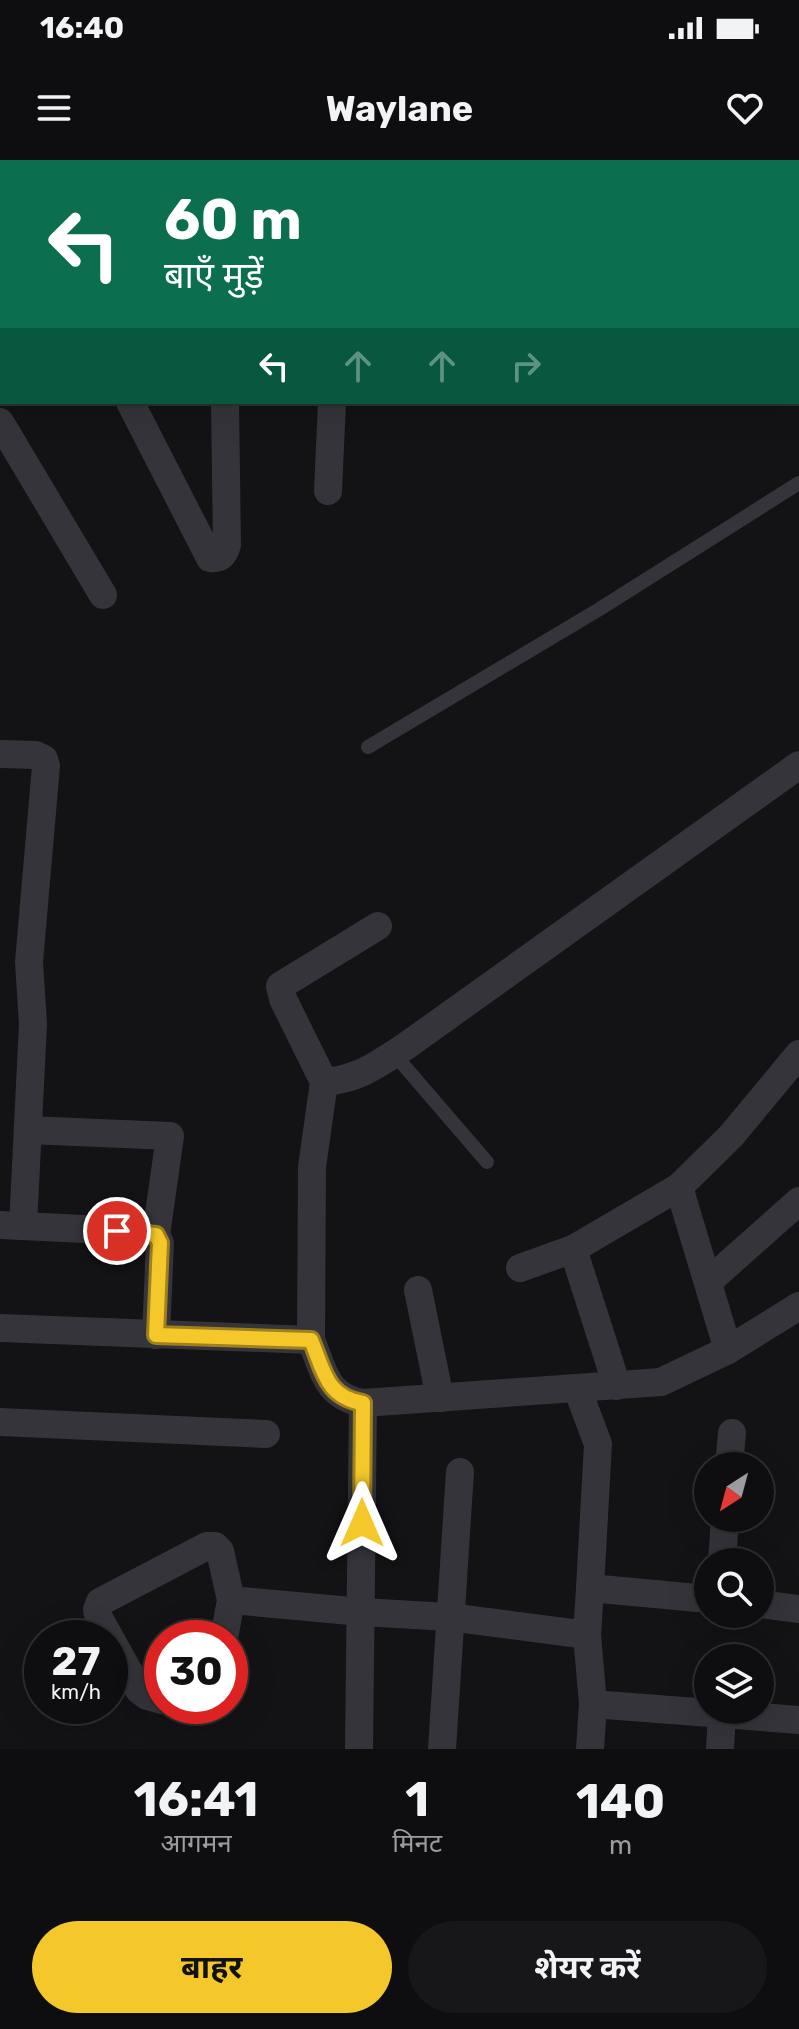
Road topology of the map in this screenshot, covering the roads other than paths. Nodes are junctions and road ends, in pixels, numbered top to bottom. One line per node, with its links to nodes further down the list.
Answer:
1 (131, 404): 2 (street)
2 (225, 404)
3 (332, 404): 6 (street)
4 (0, 422): 7 (street)
5 (799, 483): 8 (lane)
6 (328, 491)
7 (103, 595)
8 (368, 747)
9 (0, 754): 15 (street)
10 (799, 765): 12 (street)
11 (378, 926): 14 (street)
12 (394, 1054): 14 (street); 16 (lane)
13 (799, 1054): 17 (street)
14 (324, 1082): 28 (street)
15 (28, 1130): 19 (street); 20 (street)
16 (487, 1162)
17 (679, 1187): 21 (street); 23 (street)
18 (799, 1201): 23 (street)
19 (12, 1225): 20 (street)
20 (156, 1235): 27 (street)
21 (573, 1249): 22 (street); 30 (street)
22 (520, 1268)
23 (709, 1281): 29 (street)
24 (418, 1290): 32 (street)
25 (799, 1306): 29 (street)
26 (0, 1328): 27 (street)
27 (156, 1335): 28 (street)
28 (311, 1340): 33 (street)
29 (728, 1350): 30 (street)
30 (617, 1386): 31 (street)
31 (577, 1388): 32 (street); 39 (street)
32 (440, 1398): 33 (street)
33 (363, 1403): 44 (street)
34 (0, 1422): 36 (street)
35 (732, 1433): 37 (street)
36 (266, 1434)
37 (730, 1452)
38 (460, 1472): 45 (street)
39 (590, 1588): 40 (street); 47 (street)
40 (694, 1598)
41 (231, 1600): 44 (street); 46 (street); 48 (street)
42 (774, 1606): 43 (street)
43 (799, 1609)
44 (362, 1612): 45 (street); 54 (street)
45 (449, 1617): 47 (street); 55 (street)
46 (227, 1620)
47 (587, 1635): 49 (street)
48 (144, 1694)
49 (593, 1704): 50 (street); 56 (street)
50 (694, 1712)
51 (774, 1718): 52 (street)
52 (799, 1720)
53 (721, 1724): 57 (street)
54 (359, 1749)
55 (442, 1749)
56 (590, 1749)
57 (720, 1749)

